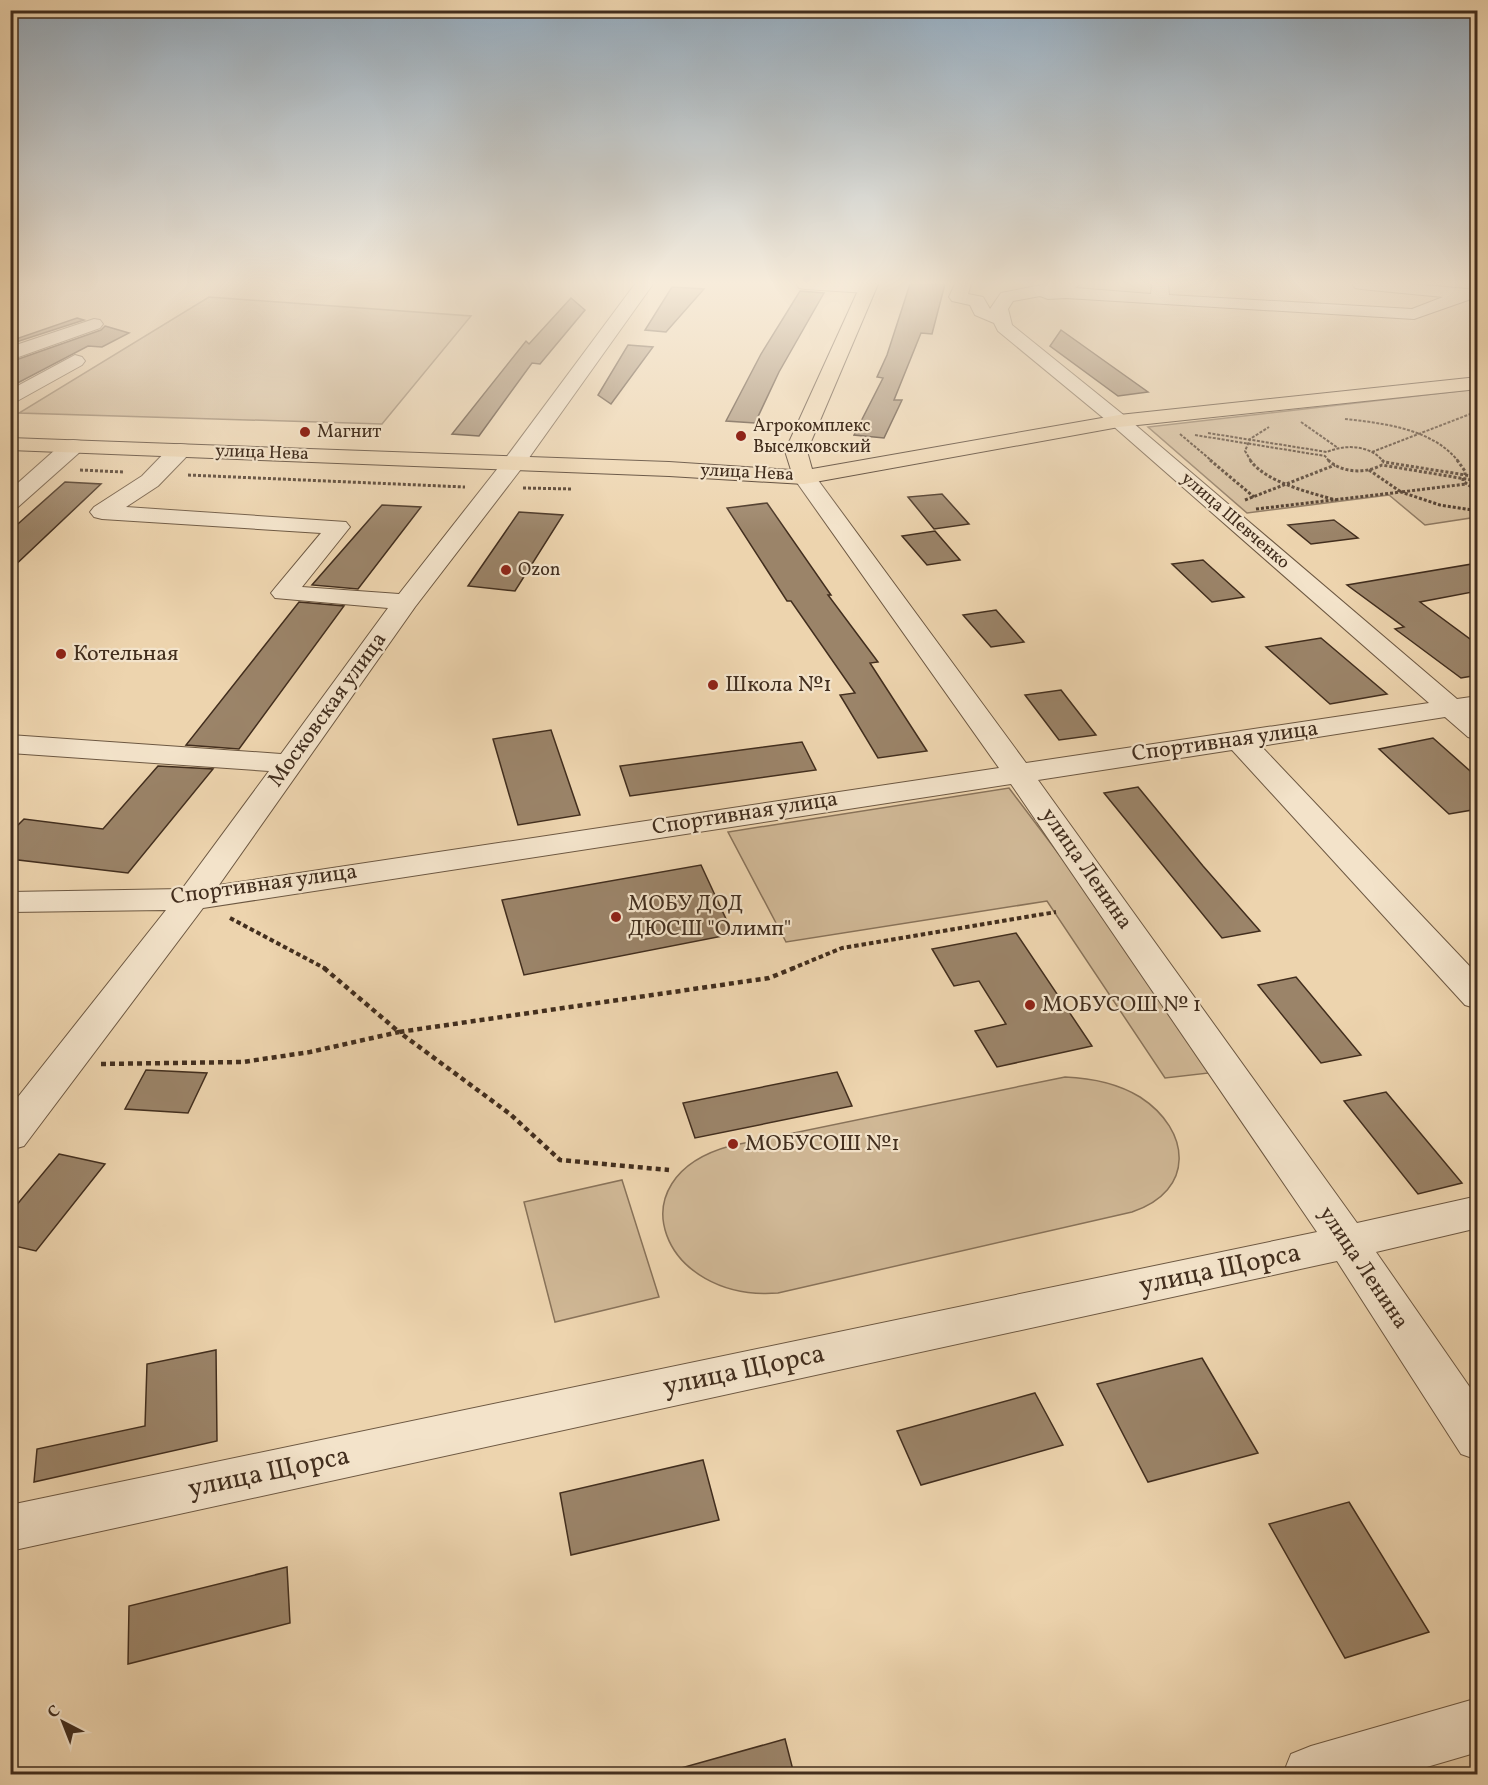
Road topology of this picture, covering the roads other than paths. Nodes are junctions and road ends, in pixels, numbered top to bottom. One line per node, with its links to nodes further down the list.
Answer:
1 (64, 367): 6 (street)
2 (583, 367): 11 (street, Московская улица)
3 (832, 367): 12 (main road, улица Ленина)
4 (1053, 367): 7 (street, улица Шевченко)
5 (1478, 383): 7 (main road, улица Нева)
6 (10, 399)
7 (1119, 421): 12 (main road, улица Нева); 15 (street, улица Шевченко)
8 (10, 444): 9 (main road, улица Нева)
9 (74, 446): 10 (main road, улица Нева); 13 (street)
10 (180, 450): 11 (main road, улица Нева); 14 (street)
11 (513, 464): 12 (main road, улица Нева); 14 (street, Московская улица)
12 (804, 477): 20 (street, улица Ленина)
13 (10, 502)
14 (406, 602): 19 (street, Московская улица)
15 (1464, 706): 16 (street, улица Шевченко); 17 (street, Спортивная улица)
16 (1478, 731)
17 (1239, 740): 20 (street, Спортивная улица); 23 (street)
18 (10, 744): 19 (street)
19 (290, 764): 21 (street, Московская улица)
20 (1018, 773): 21 (street, Спортивная улица); 26 (street, улица Ленина)
21 (192, 898): 22 (street, Спортивная улица); 24 (street, Московская улица)
22 (10, 902)
23 (1478, 998)
24 (10, 1136)
25 (1478, 1212): 26 (street, улица Щорса)
26 (1347, 1242): 27 (street, улица Ленина); 28 (street, улица Щорса)
27 (1478, 1439)
28 (10, 1528)
29 (1478, 1725): 30 (street)
30 (1311, 1774)

